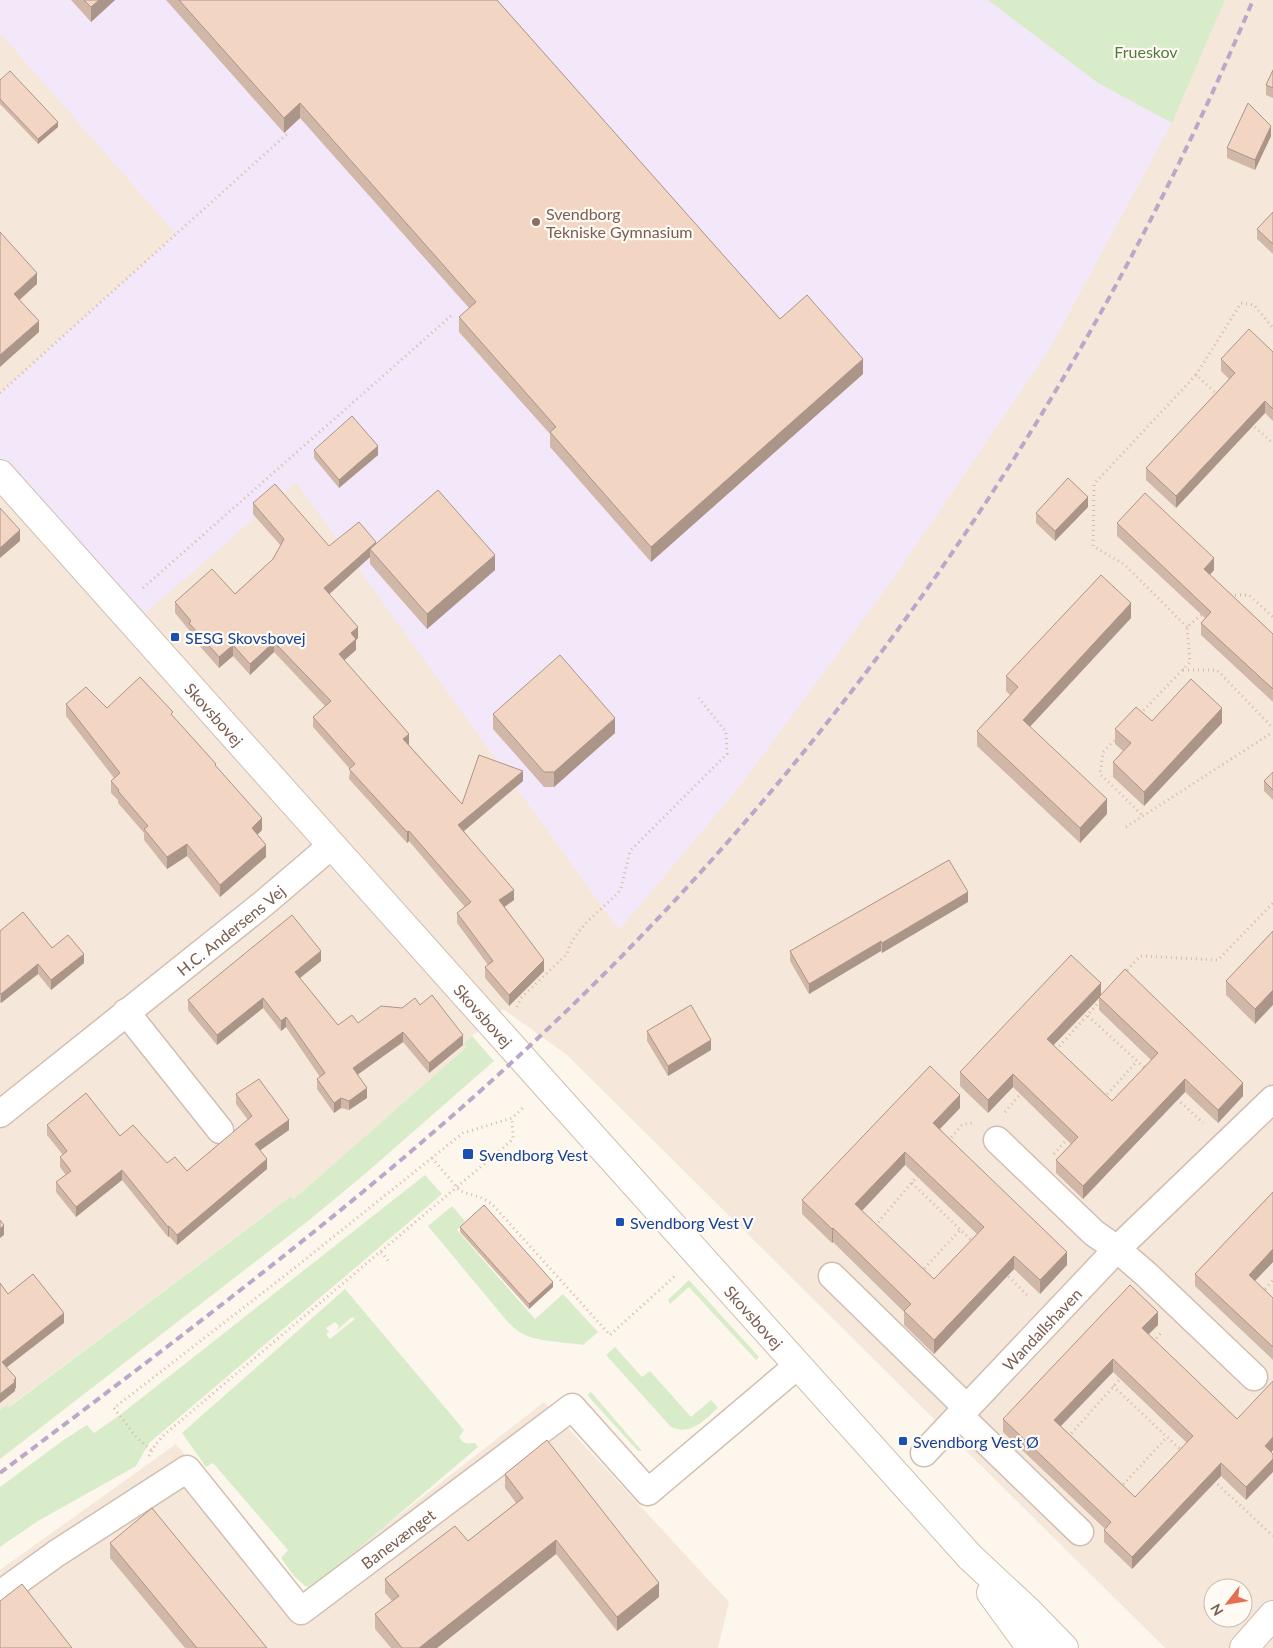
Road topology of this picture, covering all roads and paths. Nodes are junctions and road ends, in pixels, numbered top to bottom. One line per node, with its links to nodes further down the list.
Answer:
1 (287, 134): 5 (path)
2 (452, 314): 12 (path)
3 (1273, 328): 4 (path)
4 (1196, 375): 6 (path); 14 (path)
5 (0, 393)
6 (1224, 400)
7 (1245, 418): 8 (path)
8 (1273, 443)
9 (0, 474): 12 (street, Skovsbovej)
10 (1223, 596): 13 (path)
11 (1209, 608): 14 (path)
12 (120, 609): 23 (street, Skovsbovej)
13 (1273, 617)
14 (1187, 627): 15 (path)
15 (1183, 670): 17 (path); 18 (path)
16 (699, 698): 29 (path)
17 (1136, 718)
18 (1273, 728)
19 (1123, 732): 21 (path)
20 (1273, 732): 21 (path)
21 (1143, 816): 22 (path)
22 (1126, 828)
23 (332, 845): 27 (street, H.C. Andersens Vej); 29 (street, Skovsbovej)
24 (1273, 903): 25 (path)
25 (1122, 976)
26 (1104, 996): 28 (path)
27 (126, 1012): 40 (street, H.C. Andersens Vej); 44 (street)
28 (1088, 1016): 30 (path); 31 (path)
29 (498, 1032): 33 (street, Skovsbovej)
30 (1062, 1058)
31 (1136, 1061): 32 (path); 37 (path)
32 (1150, 1074)
33 (547, 1086): 41 (path); 60 (street, Skovsbovej)
34 (1026, 1087): 43 (path)
35 (1098, 1090): 37 (path)
36 (1171, 1093): 46 (path)
37 (1105, 1097): 39 (path)
38 (1273, 1099): 46 (street, Wandallshaven)
39 (1099, 1104)
40 (2, 1109)
41 (512, 1118): 48 (path); 52 (path)
42 (978, 1121): 47 (path)
43 (999, 1128): 50 (street)
44 (220, 1130)
45 (1073, 1133): 50 (path)
46 (1226, 1144): 58 (street, Wandallshaven)
47 (943, 1147)
48 (432, 1158): 52 (path); 83 (path)
49 (924, 1169): 51 (path)
50 (1035, 1176): 58 (street)
51 (912, 1183): 53 (path); 54 (path)
52 (457, 1188): 59 (path); 60 (path)
53 (876, 1225): 55 (path); 56 (path)
54 (960, 1230): 57 (path); 63 (path)
55 (883, 1231)
56 (870, 1232)
57 (974, 1243)
58 (1117, 1249): 71 (street); 72 (street, Wandallshaven)
59 (380, 1252): 61 (path); 83 (path)
60 (699, 1254): 74 (street, Skovsbovej)
61 (390, 1263)
62 (916, 1264): 63 (path)
63 (923, 1270): 66 (path)
64 (1002, 1271): 72 (path)
65 (832, 1276): 78 (street)
66 (916, 1277)
67 (1273, 1280): 68 (path)
68 (1264, 1290): 69 (path); 70 (path)
69 (1268, 1295)
70 (1258, 1296)
71 (1183, 1309): 73 (path); 76 (street)
72 (1052, 1318): 78 (street, Wandallshaven)
73 (1151, 1344)
74 (798, 1366): 93 (street, Skovsbovej); 94 (street, Banevænget)
75 (1126, 1372): 77 (path)
76 (1254, 1377)
77 (1113, 1386): 79 (path); 80 (path)
78 (964, 1412): 84 (street, Wandallshaven); 91 (street)
79 (1069, 1435): 81 (path); 82 (path)
80 (1167, 1437): 85 (path); 89 (path)
81 (1063, 1442)
82 (1075, 1442)
83 (151, 1450): 86 (path)
84 (924, 1453)
85 (1188, 1457)
86 (148, 1458)
87 (1210, 1476): 92 (path)
88 (1115, 1480): 89 (path)
89 (1121, 1487): 90 (path)
90 (1116, 1493)
91 (1080, 1532)
92 (1273, 1536)
93 (970, 1557): 96 (street, Skovsbovej); 97 (street, Skovsbovej)
94 (0, 1594)
95 (1268, 1621): 98 (street); 99 (street)
96 (1031, 1648)
97 (1064, 1648)
98 (1225, 1648)
99 (1244, 1648)

